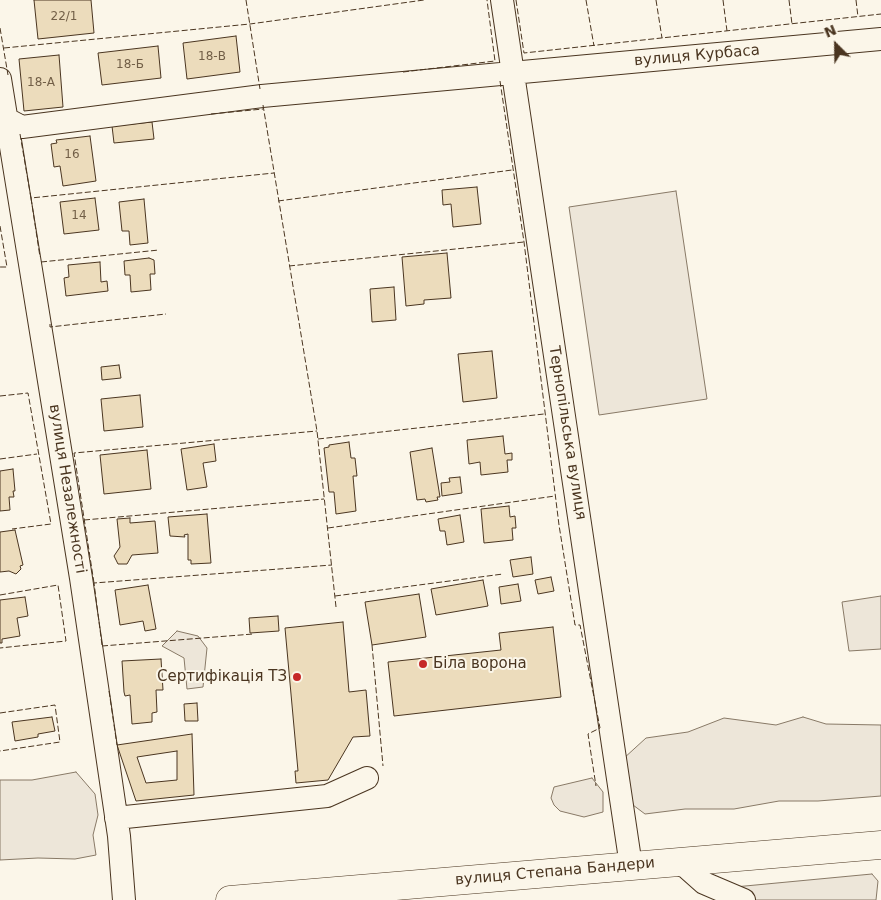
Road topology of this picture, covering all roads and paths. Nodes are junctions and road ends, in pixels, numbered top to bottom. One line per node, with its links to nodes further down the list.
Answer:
1 (502, 0): 3 (street, Тернопільська вулиця)
2 (881, 39): 3 (street, вулиця Курбаса)
3 (513, 73): 5 (street, вулиця Курбаса); 10 (street, Тернопільська вулиця)
4 (0, 79): 5 (street, вулиця Незалежності)
5 (3, 118): 7 (street, вулиця Незалежності)
6 (367, 778): 7 (street)
7 (116, 818): 11 (street, вулиця Незалежності)
8 (881, 845): 9 (highway, вулиця Степана Бандери)
9 (674, 862): 10 (highway, вулиця Степана Бандери); 13 (street)
10 (631, 866): 12 (highway, вулиця Степана Бандери)
11 (124, 900)
12 (230, 900)
13 (744, 900)

